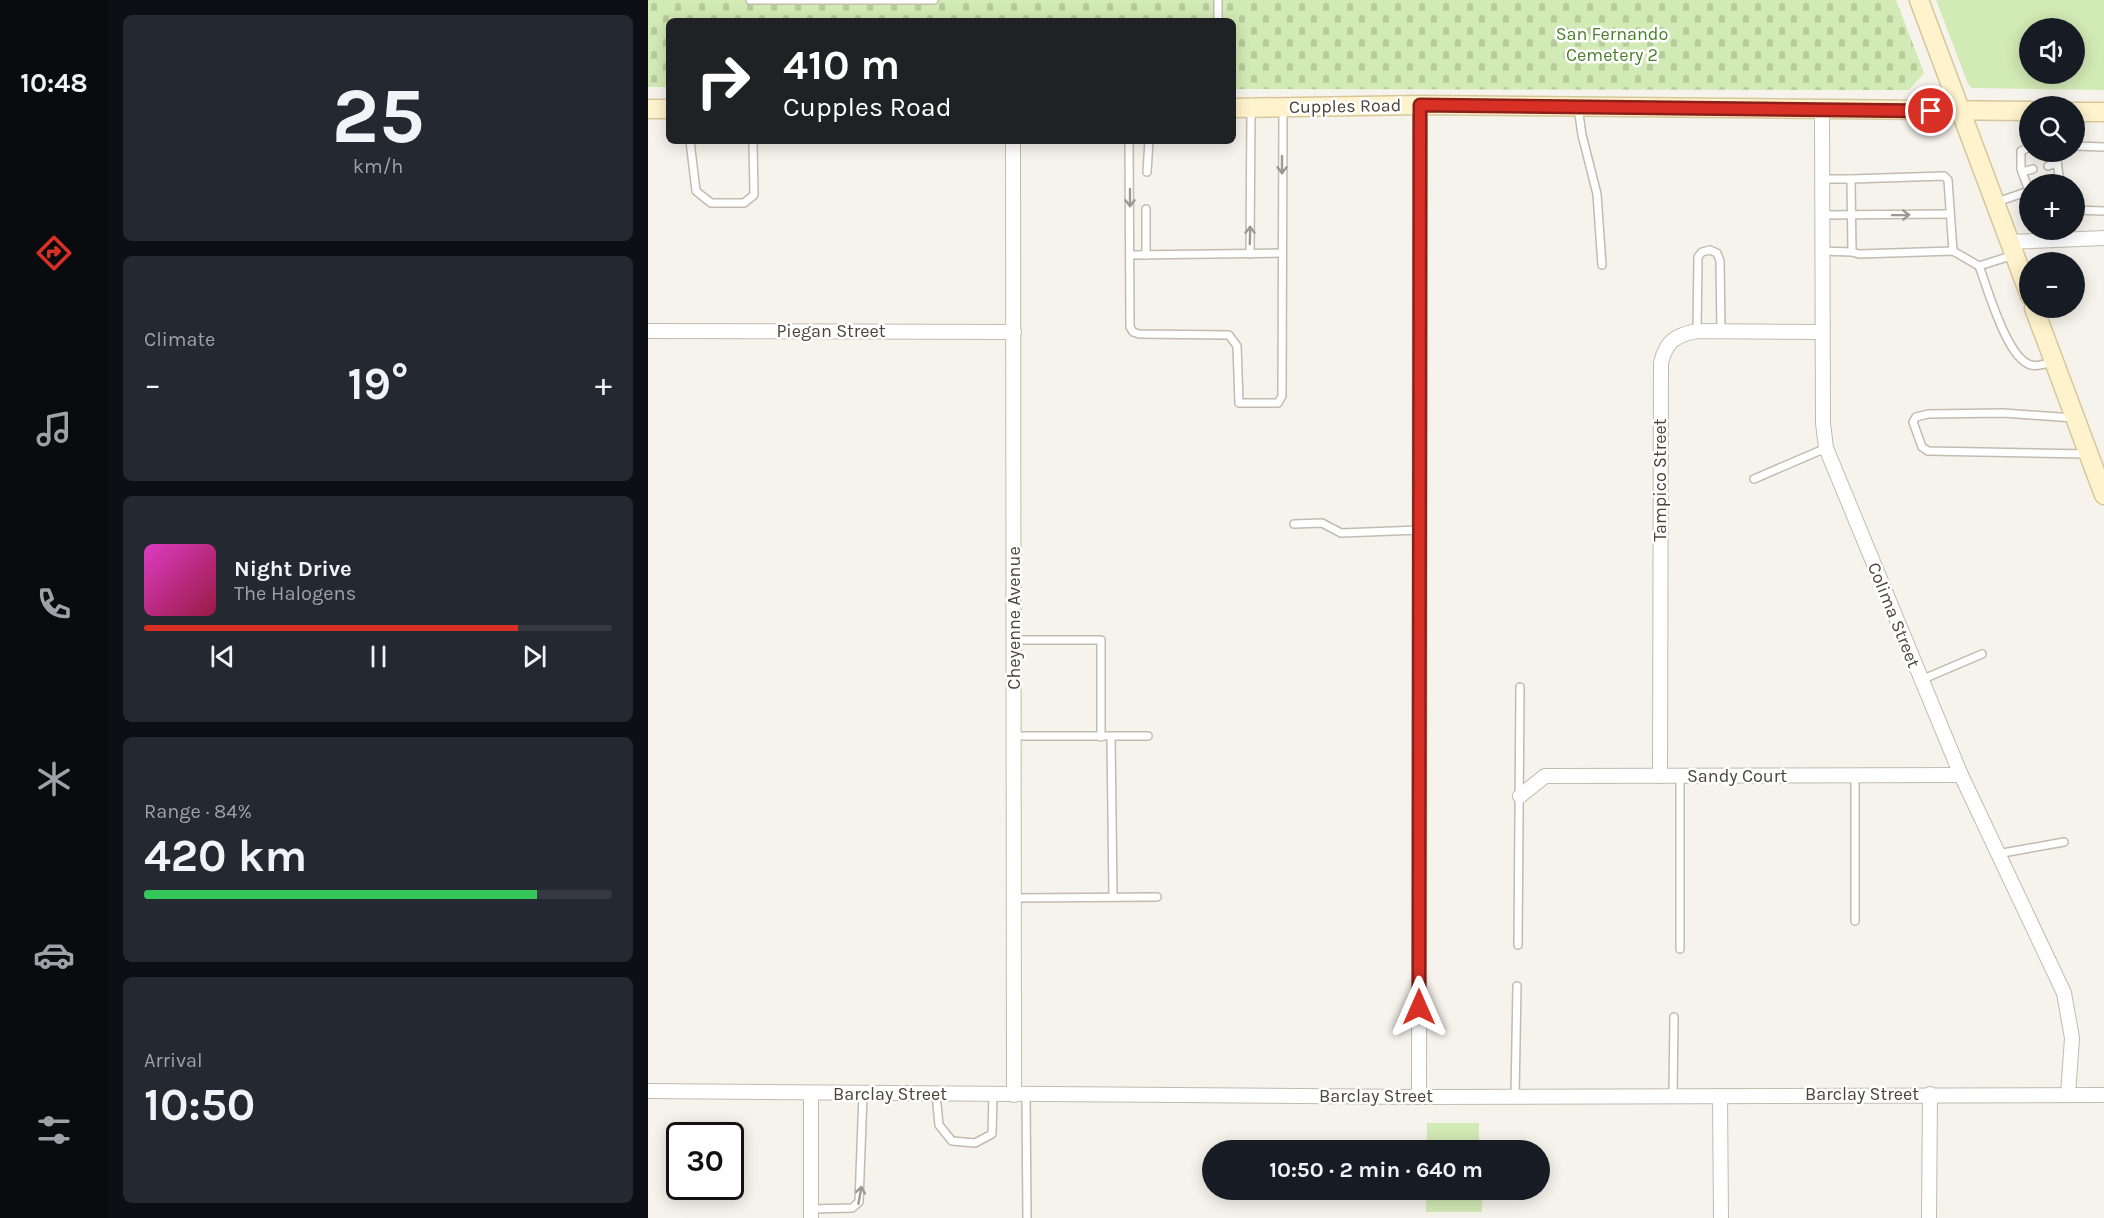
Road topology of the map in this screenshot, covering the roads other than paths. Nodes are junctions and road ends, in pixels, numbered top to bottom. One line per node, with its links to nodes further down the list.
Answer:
1 (750, 0): 2 (lane)
2 (934, 0)
3 (1218, 0): 5 (lane)
4 (1919, 0): 13 (street)
5 (1218, 18)
6 (1420, 105): 8 (street, Cupples Road); 9 (street, Cupples Road); 68 (street)
7 (1242, 107): 8 (street, Cupples Road); 49 (lane, one-way to 7)
8 (1283, 107): 48 (lane, one-way to 48)
9 (1578, 107): 12 (street, Cupples Road); 52 (lane)
10 (648, 109): 11 (street)
11 (666, 110)
12 (1822, 111): 13 (street, Cupples Road); 31 (street, Colima Street)
13 (1961, 111): 14 (street, Cupples Road); 34 (street)
14 (2019, 111)
15 (2085, 112): 16 (street)
16 (2104, 112)
17 (690, 144): 18 (lane)
18 (753, 144)
19 (1013, 144): 59 (street, Cheyenne Avenue)
20 (1129, 144): 50 (lane, one-way to 50)
21 (1149, 144): 28 (lane)
22 (2085, 146): 23 (lane)
23 (2104, 147)
24 (2022, 162): 29 (lane)
25 (2057, 163): 26 (lane); 30 (lane)
26 (2048, 166)
27 (2033, 169): 29 (lane)
28 (1147, 172)
29 (2022, 172)
30 (2057, 174)
31 (1821, 179): 32 (lane); 39 (street, Colima Street)
32 (1851, 179): 38 (lane); 40 (lane)
33 (2019, 195): 34 (lane)
34 (1995, 203): 44 (street)
35 (1146, 209): 51 (lane)
36 (2085, 210): 37 (lane)
37 (2104, 211)
38 (1950, 214): 40 (lane, one-way to 38); 46 (lane)
39 (1821, 215): 40 (lane); 45 (street, Colima Street)
40 (1851, 215): 47 (lane)
41 (2085, 236): 42 (street)
42 (2104, 238)
43 (2042, 240): 44 (street)
44 (2012, 248): 53 (lane); 54 (street)
45 (1822, 251): 47 (lane); 60 (street, Colima Street)
46 (1953, 251): 47 (lane); 53 (lane)
47 (1852, 252)
48 (1282, 253): 49 (lane); 50 (lane)
49 (1250, 254): 51 (lane)
50 (1130, 255): 51 (lane)
51 (1146, 255)
52 (1602, 265)
53 (1980, 266): 61 (lane)
54 (2019, 267)
55 (2038, 318): 61 (street)
56 (648, 331): 59 (street, Piegan Street)
57 (1697, 331): 58 (street, Tampico Street); 58 (lane); 78 (street, Tampico Street)
58 (1721, 331): 60 (street, Tampico Street)
59 (1014, 332): 69 (street, Cheyenne Avenue)
60 (1822, 332): 63 (street, Colima Street)
61 (2054, 362): 62 (street)
62 (2075, 418): 64 (street); 64 (lane)
63 (1826, 448): 65 (lane); 71 (street, Colima Street)
64 (2089, 454): 66 (street)
65 (1754, 479)
66 (2104, 495)
67 (1294, 524): 68 (lane)
68 (1419, 530): 103 (street)
69 (1014, 640): 73 (street, Cheyenne Avenue); 75 (lane)
70 (1982, 654): 71 (lane)
71 (1921, 680): 80 (street, Colima Street)
72 (1520, 687): 81 (lane)
73 (1014, 736): 75 (lane); 86 (street, Cheyenne Avenue)
74 (1149, 736): 76 (lane)
75 (1101, 737): 76 (lane)
76 (1111, 737): 84 (lane)
77 (1855, 775): 79 (street, Sandy Court); 80 (street, Sandy Court); 87 (lane)
78 (1660, 776): 79 (street, Sandy Court); 81 (street, Sandy Court)
79 (1680, 776): 89 (lane)
80 (1961, 776): 83 (street, Colima Street)
81 (1520, 796): 88 (lane)
82 (2064, 842): 83 (lane)
83 (1997, 854): 99 (street, Colima Street)
84 (1113, 897): 85 (lane); 86 (lane)
85 (1157, 897)
86 (1014, 898): 98 (street, Cheyenne Avenue)
87 (1855, 921)
88 (1518, 945)
89 (1680, 949)
90 (1517, 986): 104 (lane)
91 (1674, 1017): 101 (lane)
92 (648, 1090): 93 (street, Barclay Street)
93 (811, 1094): 94 (street, Barclay Street); 105 (street)
94 (863, 1094): 95 (street, Barclay Street); 105 (lane, one-way to 94)
95 (936, 1094): 97 (street, Barclay Street); 97 (lane)
96 (1930, 1094): 99 (street, Barclay Street); 102 (street, Barclay Street); 108 (street)
97 (993, 1095): 98 (street, Barclay Street)
98 (1020, 1095): 103 (street, Barclay Street); 106 (lane)
99 (2068, 1095): 100 (street, Barclay Street)
100 (2104, 1095)
101 (1673, 1096): 102 (street, Barclay Street); 104 (street, Barclay Street)
102 (1720, 1096): 107 (street)
103 (1419, 1097): 104 (street, Barclay Street)
104 (1515, 1097)
105 (811, 1213)
106 (1027, 1218)
107 (1720, 1218)
108 (1929, 1218)

